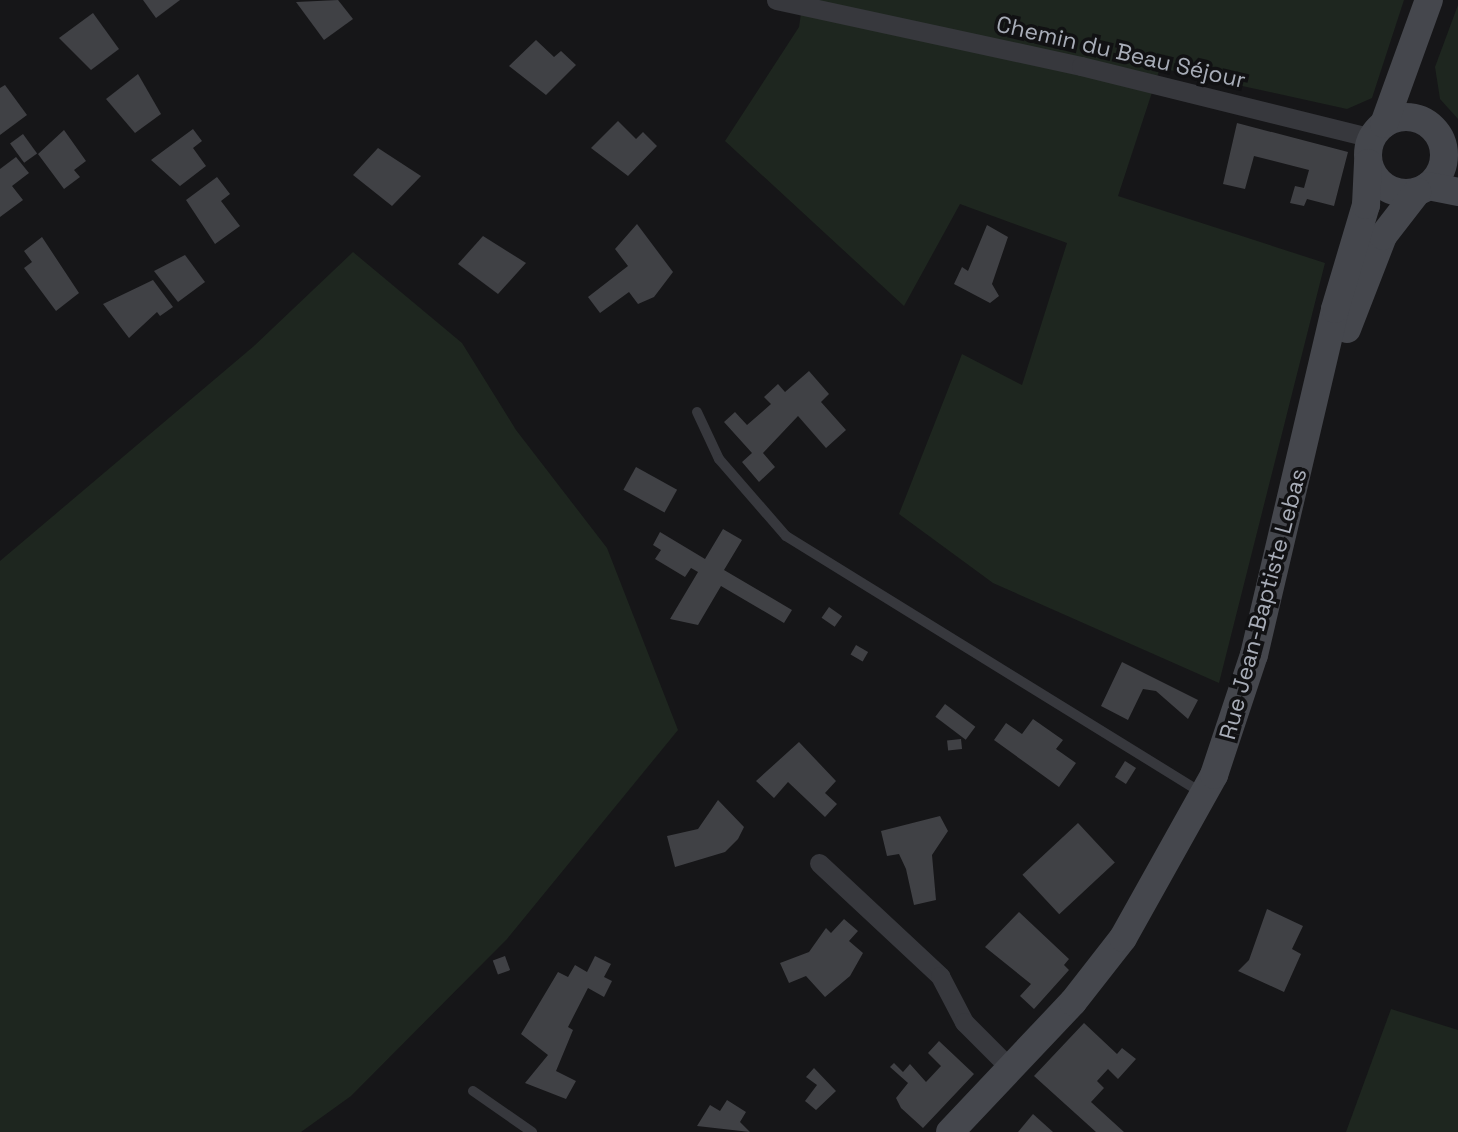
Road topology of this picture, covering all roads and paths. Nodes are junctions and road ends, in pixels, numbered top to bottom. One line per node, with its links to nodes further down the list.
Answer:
1 (776, 0): 4 (street, Chemin du Beau Séjour)
2 (1427, 5): 3 (main road, Rue Jean-Baptiste Lebas); 4 (main road, Rue Jean-Baptiste Lebas)
3 (1422, 120): 4 (main road); 5 (main road)
4 (1374, 142): 6 (main road); 8 (main road, Rue Jean-Baptiste Lebas)
5 (1450, 149): 6 (main road)
6 (1423, 189): 7 (main road); 8 (main road, Rue Jean-Baptiste Lebas)
7 (1458, 192)
8 (1316, 406): 10 (main road, Rue Jean-Baptiste Lebas)
9 (697, 412): 10 (lane)
10 (1205, 795): 12 (main road, Rue Jean-Baptiste Lebas)
11 (819, 863): 12 (street)
12 (1010, 1069): 15 (main road, Rue Jean-Baptiste Lebas)
13 (473, 1091): 14 (lane)
14 (533, 1132)
15 (950, 1132)

